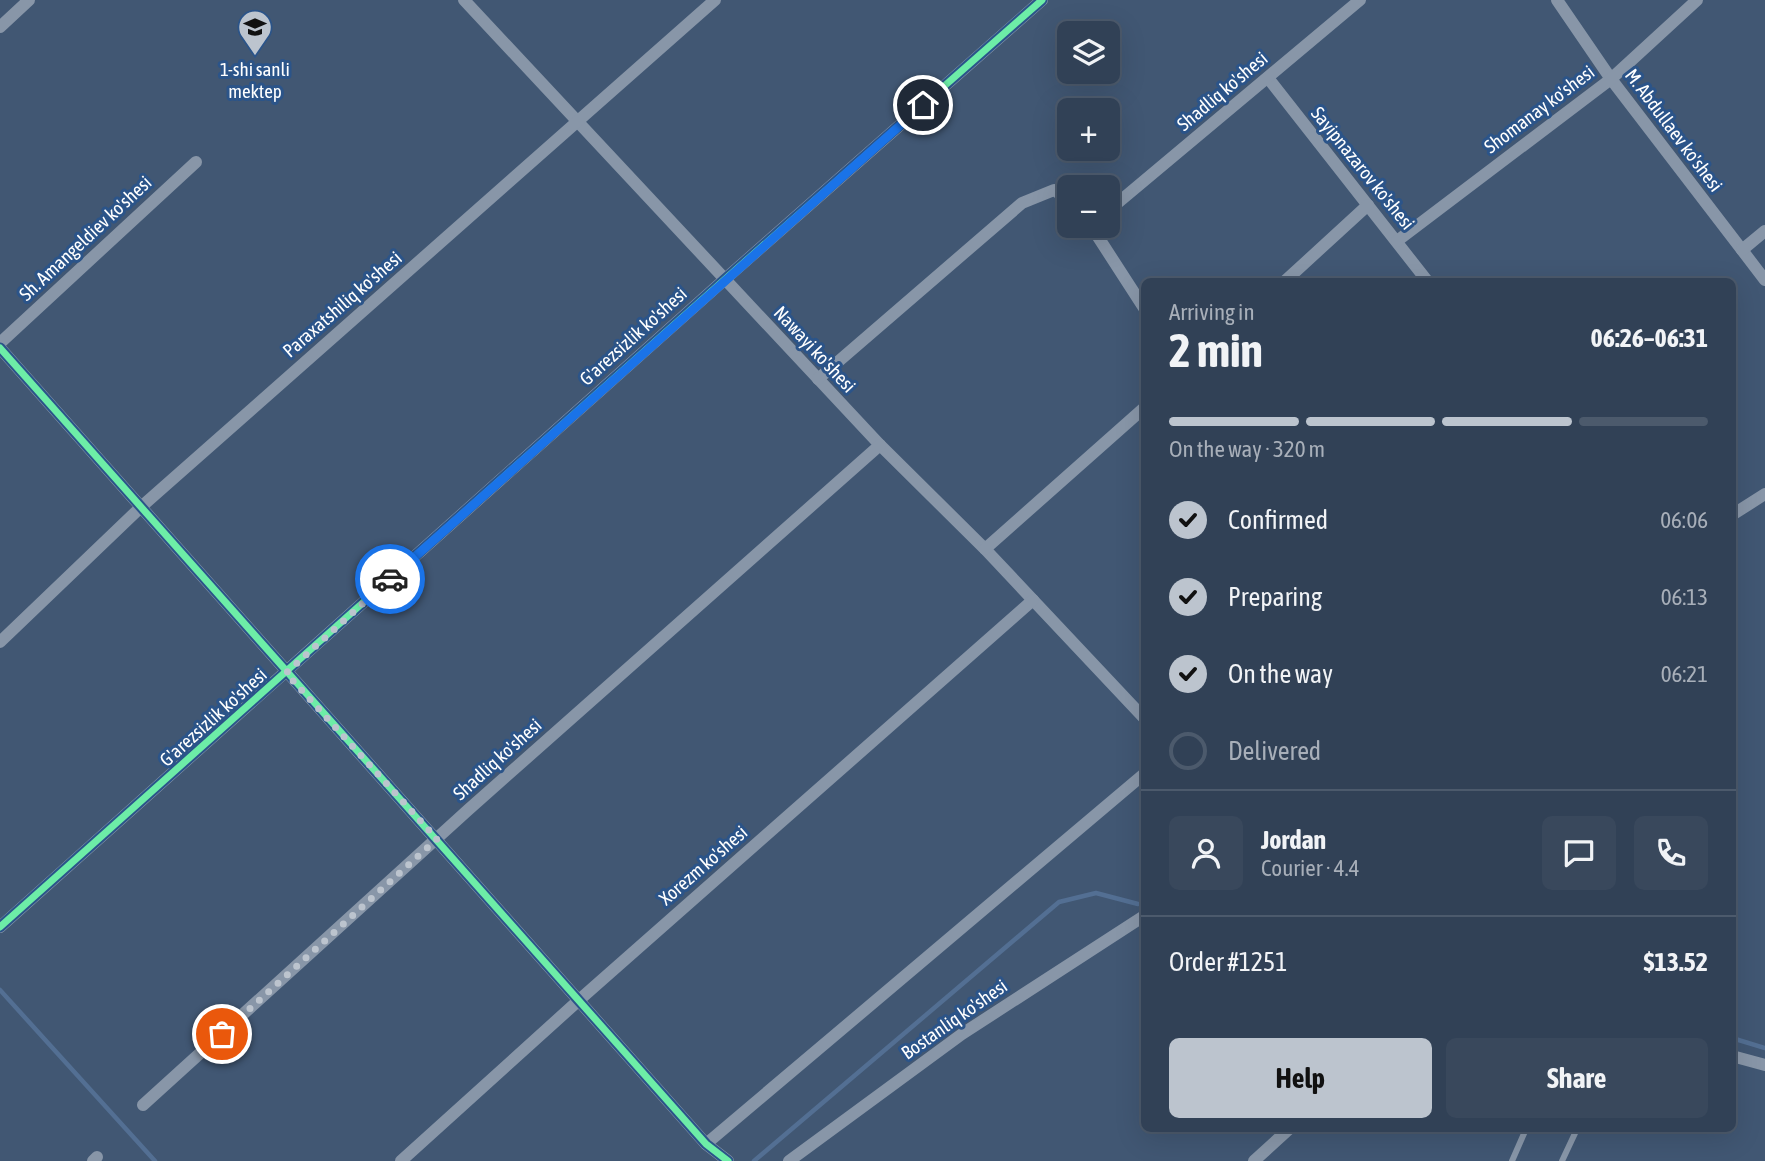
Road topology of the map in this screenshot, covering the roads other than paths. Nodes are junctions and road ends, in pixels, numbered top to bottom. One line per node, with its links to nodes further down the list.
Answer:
1 (29, 0): 8 (street)
2 (464, 0): 11 (street, Nawayi ko'shesi)
3 (715, 0): 11 (street, Paraxatshiliq ko'shesi)
4 (1042, 0): 22 (street, G'arezsizlik ko'shesi)
5 (1360, 0): 9 (street, Shadliq ko'shesi)
6 (1557, 0): 10 (street, M. Abdullaev ko'shesi)
7 (1698, 0): 10 (street, Shomanay ko'shesi)
8 (0, 27)
9 (1268, 78): 14 (street, Shadliq ko'shesi); 15 (street, Sayipnazarov ko'shesi)
10 (1611, 79): 18 (street, Shomanay ko'shesi); 19 (street, M. Abdullaev ko'shesi)
11 (577, 122): 22 (street, Nawayi ko'shesi); 31 (street, Paraxatshiliq ko'shesi)
12 (196, 162): 25 (street, Sh. Amangeldiev ko'shesi)
13 (1057, 192): 27 (street)
14 (1120, 201)
15 (1368, 205): 18 (street, Sayipnazarov ko'shesi); 20 (street)
16 (1765, 231): 19 (street)
17 (1099, 238): 24 (street)
18 (1397, 241): 21 (street, Sayipnazarov ko'shesi)
19 (1742, 250): 23 (street, M. Abdullaev ko'shesi)
20 (1288, 278)
21 (1425, 278)
22 (724, 280): 27 (street, Nawayi ko'shesi); 36 (street, G'arezsizlik ko'shesi)
23 (1765, 280)
24 (1141, 303)
25 (0, 343)
26 (0, 348): 31 (street)
27 (818, 379): 29 (street, Nawayi ko'shesi)
28 (1141, 411): 33 (street)
29 (880, 445): 33 (street, Nawayi ko'shesi); 39 (street, Shadliq ko'shesi)
30 (1765, 494): 32 (street)
31 (141, 507): 35 (street, Paraxatshiliq ko'shesi); 36 (street)
32 (1736, 512)
33 (985, 549): 34 (street, Nawayi ko'shesi)
34 (1033, 600): 37 (street, Nawayi ko'shesi); 42 (street, Xorezm ko'shesi)
35 (0, 642)
36 (286, 673): 39 (street); 41 (street, G'arezsizlik ko'shesi)
37 (1141, 715)
38 (1141, 777): 49 (street)
39 (437, 839): 42 (street); 45 (street, Shadliq ko'shesi)
40 (1141, 918): 52 (street, Bostanliq ko'shesi)
41 (0, 927)
42 (578, 1001): 49 (street); 50 (street, Xorezm ko'shesi)
43 (1736, 1057): 44 (street)
44 (1765, 1065)
45 (144, 1105)
46 (1286, 1132): 53 (street)
47 (1525, 1132): 54 (lane)
48 (1576, 1132): 55 (lane)
49 (706, 1144): 51 (street)
50 (401, 1161)
51 (728, 1161)
52 (789, 1161)
53 (1254, 1161)
54 (1512, 1161)
55 (1562, 1161)

